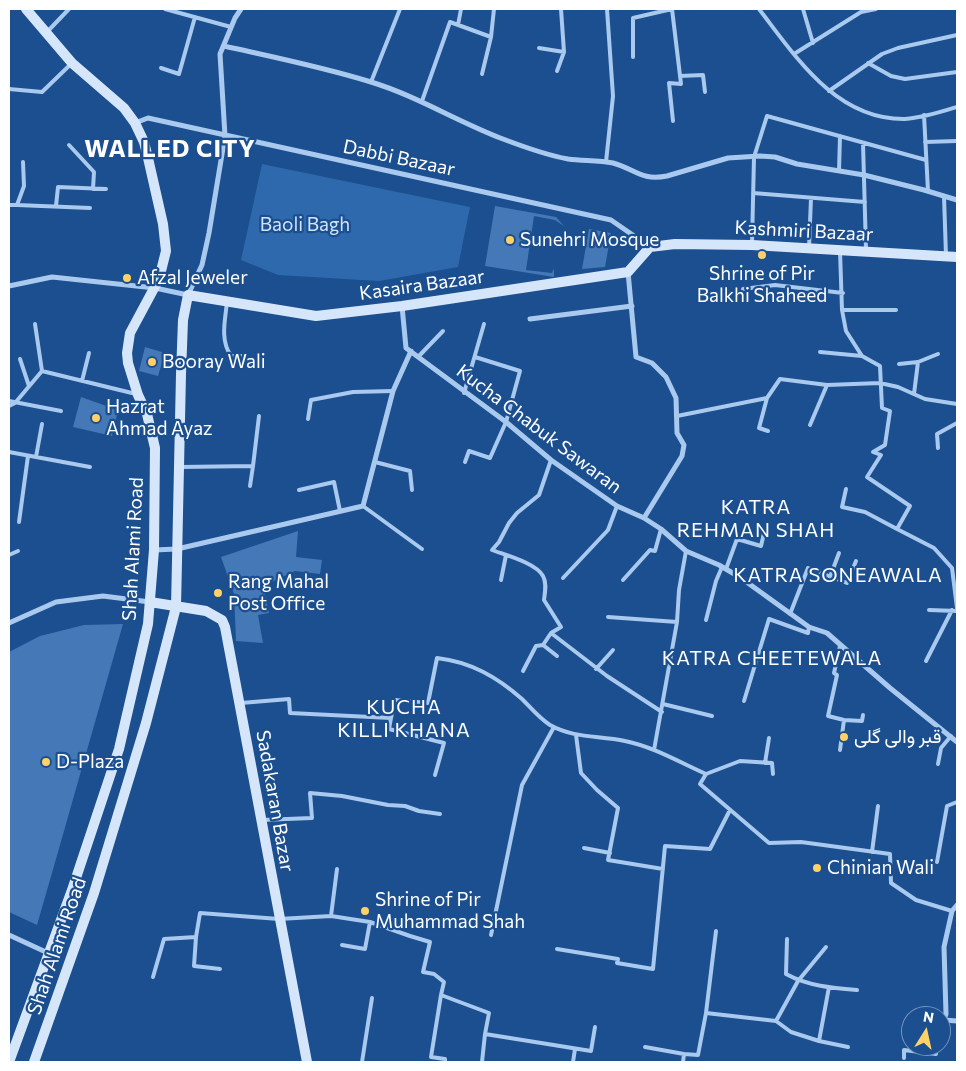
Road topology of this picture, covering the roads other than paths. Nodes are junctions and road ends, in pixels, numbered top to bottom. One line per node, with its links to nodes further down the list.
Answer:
1 (26, 9): 17 (street, Shah Alami Road)
2 (69, 9): 17 (lane)
3 (165, 9): 14 (lane)
4 (241, 9): 16 (street, Shah Alami Road)
5 (400, 9): 33 (lane)
6 (461, 9): 15 (lane)
7 (494, 9): 19 (lane)
8 (561, 9): 23 (lane)
9 (607, 9): 51 (lane)
10 (672, 9): 25 (lane); 32 (lane)
11 (759, 9): 24 (lane)
12 (803, 9): 20 (lane)
13 (876, 9): 20 (lane)
14 (195, 17): 16 (lane); 28 (lane)
15 (458, 25): 19 (lane); 37 (lane)
16 (231, 27): 21 (street, Shah Alami Road)
17 (46, 33): 26 (street, Shah Alami Road)
18 (957, 35): 27 (lane)
19 (491, 36): 31 (lane)
20 (813, 43): 24 (lane)
21 (224, 46): 33 (street); 42 (street, Shah Alami Road)
22 (539, 48): 23 (lane)
23 (564, 52): 29 (lane)
24 (794, 54): 35 (lane)
25 (633, 57)
26 (72, 63): 34 (lane); 41 (street, Shah Alami Road)
27 (868, 63): 30 (lane); 35 (lane)
28 (161, 68)
29 (557, 71)
30 (957, 72)
31 (482, 74)
32 (680, 76): 36 (lane); 40 (lane)
33 (371, 82): 37 (street)
34 (9, 89)
35 (829, 91): 39 (lane)
36 (705, 92)
37 (422, 101): 51 (street)
38 (957, 107): 39 (lane)
39 (924, 115): 45 (lane)
40 (673, 121)
41 (135, 123): 42 (street, Dabbi Bazaar); 75 (street, Shah Alami Road)
42 (225, 136): 67 (street, Dabbi Bazaar); 78 (street, Shah Alami Road)
43 (840, 136): 46 (lane); 48 (lane); 52 (lane)
44 (957, 141): 45 (lane)
45 (926, 142): 49 (lane)
46 (863, 143): 49 (lane); 53 (lane)
47 (69, 145): 54 (lane)
48 (754, 157): 51 (street); 52 (street); 57 (lane)
49 (926, 160): 56 (lane)
50 (23, 162): 63 (lane)
51 (606, 162)
52 (839, 171): 53 (street)
53 (864, 175): 56 (street); 61 (lane)
54 (93, 189): 55 (lane); 64 (lane)
55 (106, 189)
56 (928, 191): 58 (street)
57 (753, 194): 59 (lane); 66 (lane)
58 (944, 196): 60 (street); 71 (lane)
59 (811, 198): 61 (lane); 68 (lane)
60 (957, 200)
61 (865, 202): 70 (lane)
62 (9, 205): 63 (lane)
63 (17, 205): 64 (lane)
64 (56, 206): 65 (lane)
65 (90, 208)
66 (752, 245): 67 (street, Kashmiri Bazaar); 68 (street, Kashmiri Bazaar)
67 (650, 248): 73 (street)
68 (809, 248): 69 (street, Kashmiri Bazaar)
69 (840, 251): 70 (street, Kashmiri Bazaar); 77 (lane)
70 (866, 252): 71 (street, Kashmiri Bazaar)
71 (946, 256): 72 (street, Kashmiri Bazaar)
72 (957, 257)
73 (628, 272): 80 (street, Kasaira Bazaar); 81 (street)
74 (9, 286): 75 (street)
75 (155, 288): 78 (street); 107 (street, Shah Alami Road)
76 (743, 289): 77 (lane)
77 (843, 293): 82 (lane)
78 (188, 295): 79 (street, Kasaira Bazaar); 131 (street, Shah Alami Road)
79 (227, 302): 80 (street, Kasaira Bazaar); 92 (lane)
80 (402, 306): 88 (street)
81 (632, 306): 84 (street); 115 (street)
82 (842, 310): 83 (lane); 93 (lane)
83 (896, 310)
84 (530, 318)
85 (35, 324): 99 (lane)
86 (484, 324): 95 (lane)
87 (443, 331): 94 (lane)
88 (411, 351): 94 (street, Kucha Chabuk Sawaran); 104 (street)
89 (820, 352): 93 (lane)
90 (88, 353): 100 (lane)
91 (938, 354): 97 (lane)
92 (242, 356)
93 (862, 356): 101 (lane)
94 (418, 357): 105 (street, Kucha Chabuk Sawaran)
95 (475, 357): 105 (lane); 117 (lane)
96 (20, 359): 103 (lane)
97 (918, 362): 98 (lane); 106 (lane)
98 (899, 364)
99 (42, 371): 100 (lane); 103 (lane)
100 (82, 381): 107 (lane)
101 (880, 384): 102 (lane); 106 (lane); 142 (lane)
102 (826, 385): 108 (lane); 120 (lane)
103 (29, 386): 110 (lane)
104 (393, 391): 116 (lane); 127 (street)
105 (464, 393): 117 (street, Kucha Chabuk Sawaran)
106 (914, 394): 111 (lane)
107 (138, 395): 146 (street, Shah Alami Road)
108 (767, 398): 115 (lane); 121 (lane)
109 (9, 401): 110 (lane)
110 (15, 403): 112 (lane); 113 (lane)
111 (957, 404)
112 (9, 406)
113 (61, 411)
114 (260, 416): 129 (lane)
115 (677, 416): 139 (street)
116 (308, 419)
117 (506, 422): 126 (street, Kucha Chabuk Sawaran); 128 (lane)
118 (957, 423): 122 (lane)
119 (42, 424): 125 (lane)
120 (810, 425)
121 (768, 431)
122 (938, 448)
123 (9, 452): 124 (lane)
124 (28, 456): 125 (lane); 140 (lane)
125 (36, 457): 130 (lane)
126 (551, 460): 137 (street, Kucha Chabuk Sawaran); 151 (lane)
127 (375, 462): 135 (lane); 136 (street)
128 (466, 462)
129 (253, 466): 131 (lane); 132 (lane)
130 (90, 467)
131 (178, 467): 144 (street, Shah Alami Road)
132 (250, 486)
133 (846, 489): 142 (lane)
134 (298, 490): 138 (lane)
135 (412, 490)
136 (363, 506): 138 (street); 145 (lane)
137 (617, 506): 139 (street, Kucha Chabuk Sawaran); 155 (lane)
138 (340, 511): 144 (street)
139 (644, 518): 141 (street, Kucha Chabuk Sawaran)
140 (19, 522)
141 (661, 529): 148 (street, Kucha Chabuk Sawaran); 157 (lane)
142 (897, 529): 160 (lane)
143 (764, 533): 153 (lane)
144 (177, 549): 146 (street); 159 (street, Shah Alami Road)
145 (422, 549)
146 (154, 550): 158 (street, Shah Alami Road)
147 (18, 551): 150 (lane)
148 (686, 551): 153 (street, Kucha Chabuk Sawaran); 167 (lane)
149 (839, 553): 154 (lane)
150 (9, 555)
151 (506, 555): 156 (lane); 169 (lane)
152 (856, 561): 154 (lane)
153 (724, 568): 163 (street, Kucha Chabuk Sawaran); 165 (lane)
154 (830, 577): 163 (lane)
155 (563, 578)
156 (501, 580)
157 (623, 580)
158 (150, 602): 159 (street, Sadakaran Bazar); 166 (street); 221 (street, Shah Alami Road)
159 (176, 607): 178 (street, Sadakaran Bazar); 240 (street, Shah Alami Road)
160 (957, 609): 162 (lane)
161 (929, 610): 162 (lane)
162 (952, 610): 174 (lane)
163 (790, 614): 168 (street, Kucha Chabuk Sawaran)
164 (608, 617): 167 (lane)
165 (706, 620)
166 (9, 622)
167 (677, 622): 179 (lane)
168 (809, 627): 171 (street, Kucha Chabuk Sawaran); 177 (lane)
169 (552, 633): 170 (lane); 175 (lane)
170 (543, 646): 173 (lane); 176 (lane)
171 (840, 646): 184 (lane); 187 (street, Kucha Chabuk Sawaran)
172 (613, 650): 175 (lane)
173 (557, 656)
174 (926, 660)
175 (596, 669): 180 (lane)
176 (524, 670)
177 (744, 701)
178 (239, 703): 183 (lane); 201 (street, Sadakaran Bazar)
179 (663, 704): 180 (lane); 182 (lane)
180 (662, 712): 190 (lane)
181 (863, 715): 184 (lane)
182 (712, 716)
183 (391, 718): 185 (lane); 196 (lane)
184 (844, 720): 191 (lane)
185 (554, 726): 186 (lane); 214 (lane)
186 (576, 735): 190 (lane); 203 (lane)
187 (951, 736): 189 (street, Kucha Chabuk Sawaran); 193 (lane)
188 (769, 738): 192 (lane)
189 (957, 742)
190 (654, 750): 194 (lane)
191 (840, 750)
192 (765, 763): 194 (lane); 195 (lane)
193 (938, 764)
194 (706, 774): 199 (lane)
195 (773, 774)
196 (435, 775)
197 (957, 802): 205 (lane)
198 (878, 806): 204 (lane)
199 (730, 810): 204 (lane); 207 (lane)
200 (440, 814): 201 (lane)
201 (262, 820): 211 (street, Sadakaran Bazar)
202 (584, 848): 203 (lane)
203 (610, 852): 207 (lane)
204 (872, 852): 209 (lane)
205 (937, 862)
206 (338, 869): 210 (lane)
207 (662, 869): 220 (lane)
208 (957, 905): 209 (street)
209 (952, 911): 229 (street)
210 (331, 916): 211 (lane); 212 (lane)
211 (279, 919): 216 (lane); 241 (street, Sadakaran Bazar)
212 (370, 922): 218 (lane); 227 (lane)
213 (716, 931): 230 (lane)
214 (491, 934)
215 (9, 935): 221 (street)
216 (196, 936): 222 (lane); 223 (lane)
217 (787, 939): 224 (lane)
218 (342, 944)
219 (826, 947): 224 (lane)
220 (557, 949)
221 (48, 953): 239 (street, Shah Alami Road)
222 (220, 969)
223 (153, 977)
224 (798, 981): 225 (lane); 231 (lane)
225 (829, 987): 226 (lane); 234 (lane)
226 (857, 990)
227 (440, 995): 233 (lane); 243 (lane)
228 (372, 998): 242 (lane)
229 (946, 1006)
230 (706, 1013): 231 (lane); 238 (lane)
231 (776, 1021): 234 (lane)
232 (595, 1027): 237 (lane)
233 (485, 1034): 237 (lane); 244 (lane)
234 (819, 1041): 235 (lane)
235 (848, 1046)
236 (645, 1047): 238 (lane)
237 (575, 1049): 245 (lane)
238 (684, 1054): 246 (lane)
239 (9, 1062)
240 (34, 1062)
241 (307, 1062)
242 (362, 1062)
243 (445, 1062)
244 (482, 1062)
245 (573, 1062)
246 (682, 1062)

